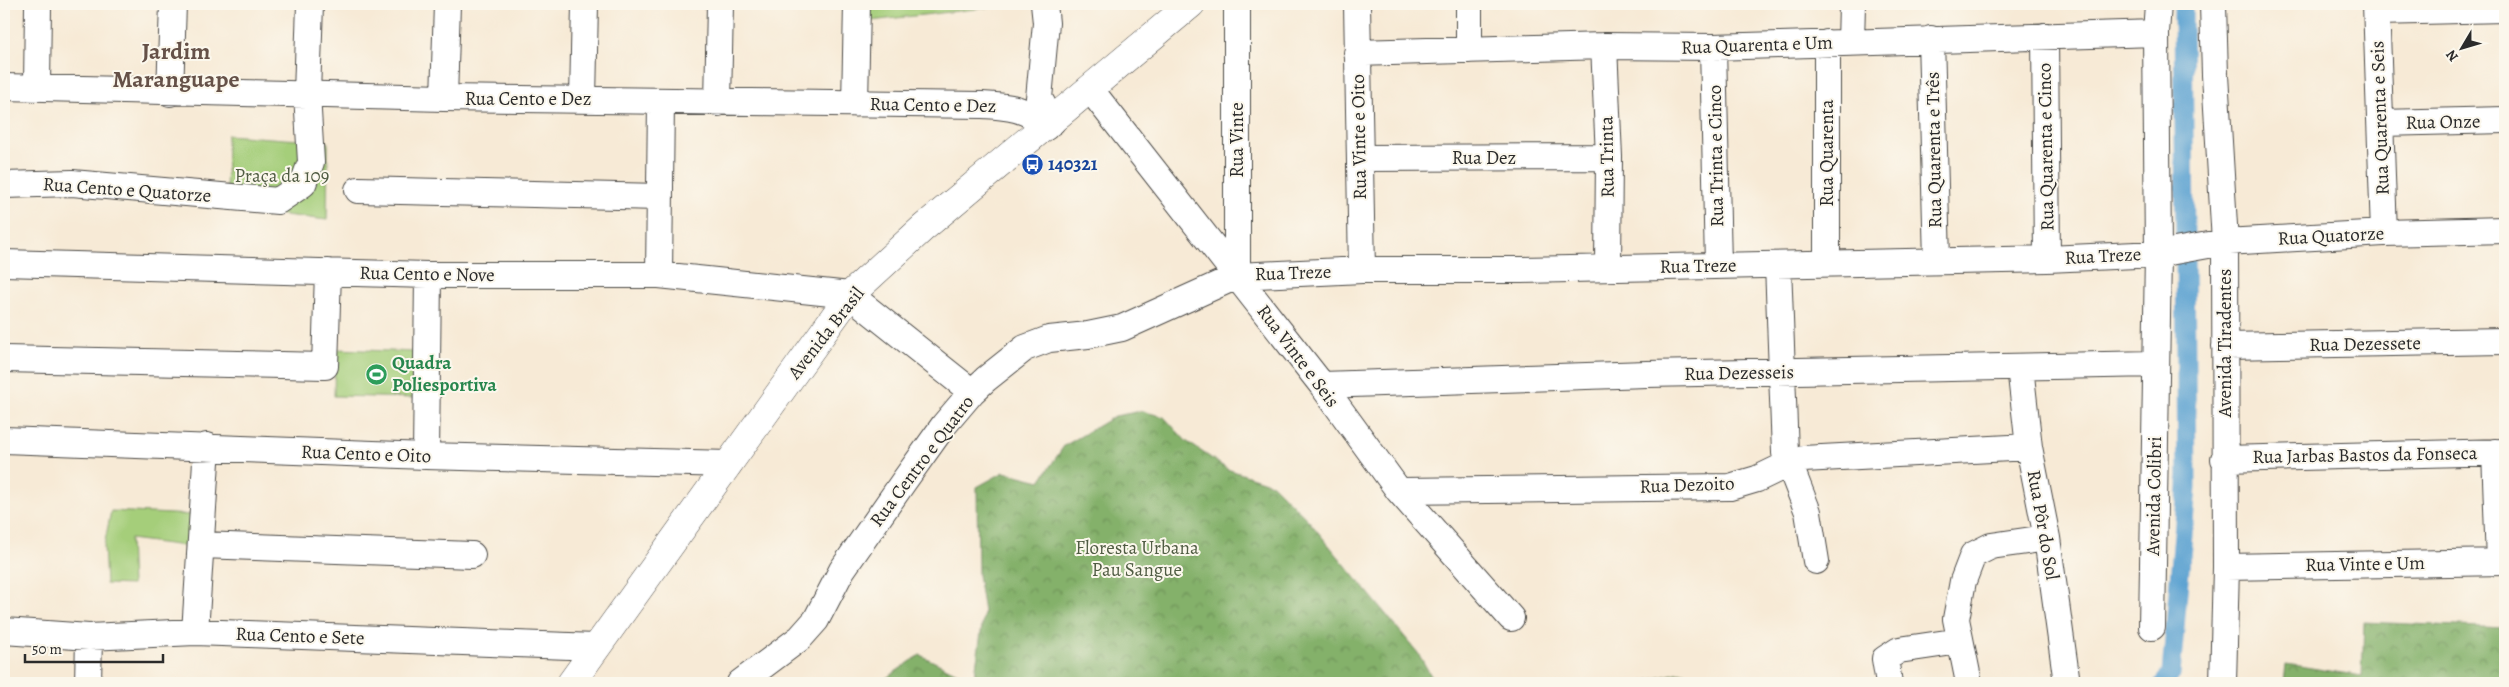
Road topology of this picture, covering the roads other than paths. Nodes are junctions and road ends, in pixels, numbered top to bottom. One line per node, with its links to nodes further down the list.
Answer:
1 (38, 4): 27 (street)
2 (173, 4): 29 (street)
3 (310, 4): 30 (street, Rua Cento e Quatorze)
4 (446, 4): 31 (street)
5 (585, 4): 32 (street)
6 (720, 4): 34 (street)
7 (857, 4): 35 (street)
8 (1044, 4): 38 (street)
9 (1191, 4): 28 (main road, Avenida Brasil)
10 (1237, 4): 59 (street, Rua Vinte)
11 (1357, 4): 25 (street, Rua Vinte e Oito)
12 (1469, 4): 24 (street)
13 (1852, 4): 21 (street, Rua Quarenta)
14 (2158, 4): 18 (street)
15 (2213, 4): 46 (street, Avenida Tiradentes)
16 (2377, 8): 17 (street); 37 (street, Rua Quarenta e Seis)
17 (2505, 9)
18 (2156, 33): 19 (street, Rua Quarenta e Um); 47 (street)
19 (2045, 36): 20 (street, Rua Quarenta e Um); 48 (street, Rua Quarenta e Cinco)
20 (1931, 39): 21 (street, Rua Quarenta e Um); 49 (street, Rua Quarenta e Três)
21 (1840, 42): 23 (street, Rua Quarenta e Um); 51 (street, Rua Quarenta)
22 (1604, 46): 23 (street, Rua Quarenta e Um); 24 (street, Rua Quarenta e Um); 39 (street, Rua Trinta)
23 (1713, 47): 52 (street, Rua Trinta e Cinco)
24 (1470, 50): 25 (street, Rua Quarenta e Um)
25 (1357, 52): 40 (street, Rua Vinte e Oito)
26 (4, 87): 27 (street, Rua Cento e Dez)
27 (37, 87): 29 (street, Rua Cento e Dez)
28 (1090, 89): 38 (main road, Avenida Brasil); 59 (street, Rua Vinte e Seis)
29 (170, 92): 30 (street, Rua Cento e Dez)
30 (307, 94): 31 (street, Rua Cento e Dez); 41 (street, Rua Cento e Quatorze)
31 (444, 98): 32 (street, Rua Cento e Dez)
32 (583, 99): 33 (street, Rua Cento e Dez)
33 (661, 101): 34 (street, Rua Cento e Dez); 43 (street)
34 (718, 103): 35 (street, Rua Cento e Dez)
35 (855, 104): 38 (street, Rua Cento e Dez)
36 (2505, 120): 37 (street, Rua Onze)
37 (2380, 123): 45 (street, Rua Quarenta e Seis)
38 (1049, 124): 60 (main road, Avenida Brasil)
39 (1609, 157): 40 (street, Rua Dez); 54 (street, Rua Trinta)
40 (1360, 158): 55 (street, Rua Vinte e Oito)
41 (4, 185)
42 (358, 190): 43 (street)
43 (660, 197): 58 (street)
44 (2505, 230): 45 (street, Rua Quatorze)
45 (2384, 233): 46 (street, Rua Quatorze)
46 (2217, 244): 47 (street, Rua Quatorze); 62 (street, Avenida Tiradentes)
47 (2165, 253): 48 (street, Rua Treze); 64 (street)
48 (2047, 259): 49 (street, Rua Treze)
49 (1937, 261): 51 (street, Rua Treze)
50 (4, 263): 56 (street, Rua Cento e Nove)
51 (1827, 263): 53 (street, Rua Treze)
52 (1718, 265): 53 (street, Rua Treze); 54 (street, Rua Treze)
53 (1778, 265): 66 (street)
54 (1608, 268): 55 (street, Rua Treze)
55 (1362, 270): 59 (street, Rua Treze)
56 (328, 272): 57 (street, Rua Cento e Nove); 63 (street)
57 (428, 275): 58 (street, Rua Cento e Nove); 73 (street)
58 (659, 275): 60 (street, Rua Cento e Nove)
59 (1238, 276): 67 (street, Rua Vinte e Seis); 68 (street, Rua Centro e Quatro)
60 (850, 295): 68 (street); 75 (main road, Avenida Brasil)
61 (2505, 341): 62 (street, Rua Dezessete)
62 (2225, 346): 74 (street, Avenida Tiradentes)
63 (4, 359)
64 (2156, 364): 65 (street, Rua Dezesseis); 85 (street, Avenida Colibri)
65 (2020, 367): 66 (street, Rua Dezesseis); 71 (street, Rua Pôr do Sol)
66 (1783, 372): 67 (street, Rua Dezesseis); 76 (street)
67 (1322, 385): 77 (street, Rua Vinte e Seis)
68 (972, 392): 93 (street, Rua Centro e Quatro)
69 (4, 440): 70 (street, Rua Cento e Oito)
70 (207, 446): 73 (street, Rua Cento e Oito); 79 (street)
71 (2030, 447): 76 (street, Rua Dezoito); 78 (street, Rua Pôr do Sol)
72 (2500, 452): 74 (street, Rua Jarbas Bastos da Fonseca); 82 (street)
73 (426, 456): 75 (street, Rua Cento e Oito)
74 (2224, 459): 83 (street, Avenida Tiradentes)
75 (729, 464): 90 (main road, Avenida Brasil)
76 (1788, 464): 77 (street, Rua Dezoito); 81 (street)
77 (1399, 492): 84 (street, Rua Vinte e Seis)
78 (2047, 538): 89 (street); 96 (street, Rua Pôr do Sol)
79 (202, 545): 80 (street); 87 (street)
80 (472, 556)
81 (1816, 561)
82 (2502, 562): 83 (street, Rua Vinte e Um)
83 (2226, 567): 97 (street, Avenida Tiradentes)
84 (1511, 618)
85 (2152, 627)
86 (4, 631): 88 (street, Rua Cento e Sete)
87 (195, 632): 88 (street, Rua Cento e Sete); 90 (street, Rua Cento e Sete)
88 (89, 637): 91 (street)
89 (1960, 641): 94 (street); 95 (street)
90 (596, 647): 92 (main road, Avenida Brasil)
91 (88, 683)
92 (571, 683)
93 (740, 683)
94 (1889, 683)
95 (1969, 683)
96 (2067, 683)
97 (2223, 683)

